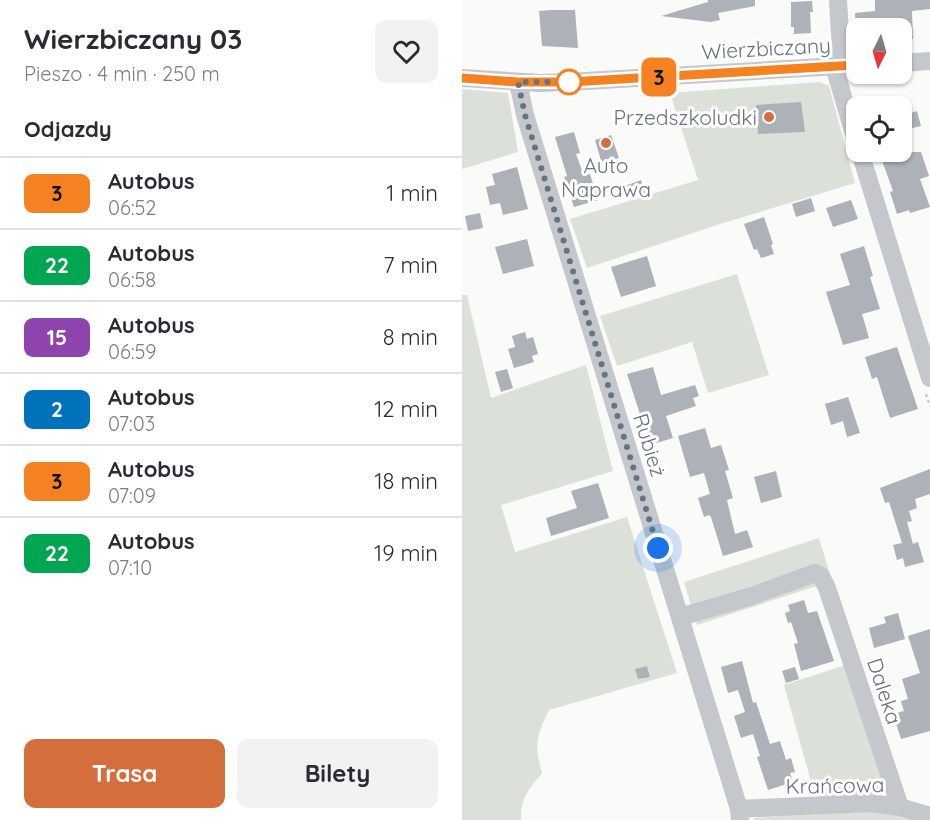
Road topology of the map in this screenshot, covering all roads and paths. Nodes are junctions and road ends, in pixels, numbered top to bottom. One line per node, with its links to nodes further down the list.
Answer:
1 (838, 0): 4 (street)
2 (930, 61): 3 (street)
3 (912, 62)
4 (844, 66): 6 (street, Wierzbiczany); 7 (street)
5 (462, 78): 6 (street, Wierzbiczany)
6 (518, 82): 10 (street, Rubież)
7 (849, 96)
8 (863, 162): 9 (street)
9 (930, 378)
10 (680, 617): 11 (street, Daleka); 12 (street, Rubież)
11 (900, 807): 12 (street, Krańcowa); 13 (street, Krańcowa)
12 (739, 814)
13 (930, 816)

